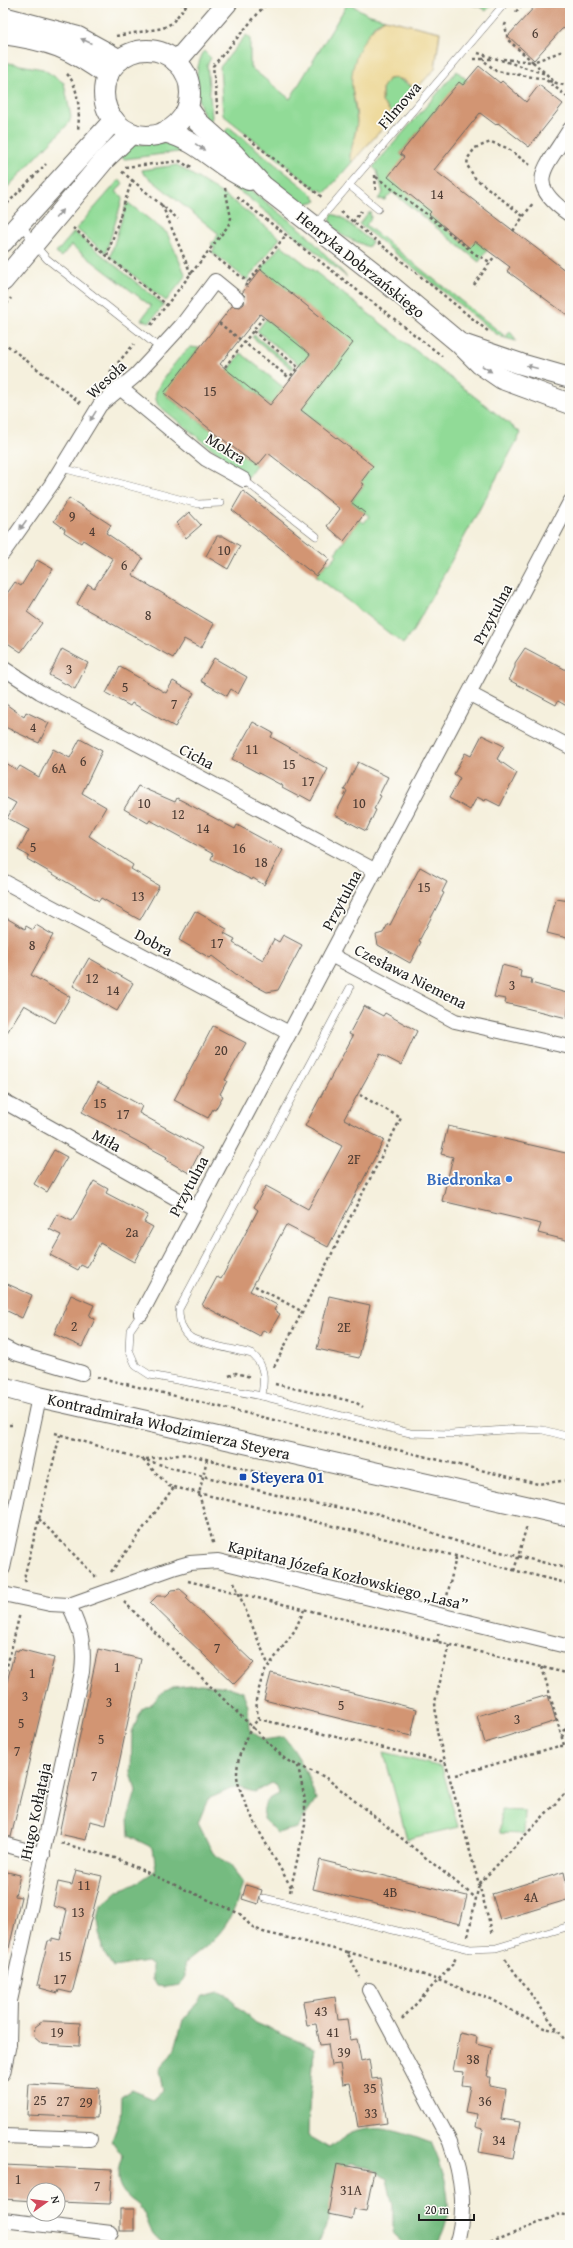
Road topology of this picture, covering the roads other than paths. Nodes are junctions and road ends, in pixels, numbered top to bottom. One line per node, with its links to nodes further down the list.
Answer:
1 (227, 3): 6 (street)
2 (504, 3): 13 (lane, Filmowa)
3 (3, 17): 5 (street, one-way to 3)
4 (3, 34): 7 (street)
5 (120, 60): 6 (street); 7 (street)
6 (176, 62): 8 (street)
7 (108, 76): 9 (street)
8 (188, 108): 11 (street); 14 (street, Henryka Dobrzańskiego)
9 (114, 120): 12 (street); 17 (street)
10 (570, 129): 16 (street)
11 (164, 132): 12 (street); 14 (street, Henryka Dobrzańskiego, one-way to 14)
12 (132, 133): 20 (street, one-way to 12)
13 (349, 185): 15 (lane); 18 (lane, Filmowa)
14 (263, 186): 18 (street, Henryka Dobrzańskiego)
15 (378, 208)
16 (570, 216)
17 (21, 222): 19 (street); 20 (lane)
18 (314, 226): 23 (street, Henryka Dobrzańskiego)
19 (3, 242)
20 (33, 244): 21 (street); 24 (lane)
21 (3, 281)
22 (237, 298): 24 (street, Wesoła)
23 (458, 342): 25 (street, Henryka Dobrzańskiego, one-way to 23); 27 (street, Henryka Dobrzańskiego, one-way to 27)
24 (160, 348): 26 (street, Wesoła)
25 (570, 378)
26 (119, 387): 28 (street, Wesoła, one-way to 28); 29 (street, Mokra)
27 (570, 404)
28 (62, 468): 31 (lane); 33 (street, Wesoła, one-way to 33)
29 (244, 480): 32 (lane, Mokra)
30 (570, 502): 35 (street, Przytulna)
31 (221, 503)
32 (316, 536)
33 (3, 553)
34 (3, 668): 37 (street, Cicha)
35 (470, 694): 36 (street); 37 (street, Przytulna)
36 (570, 747)
37 (376, 871): 39 (street, Przytulna)
38 (3, 881): 41 (street, Dobra)
39 (331, 955): 41 (street, Przytulna); 42 (street, Czesława Niemena)
40 (350, 988): 49 (lane)
41 (289, 1034): 44 (street, Przytulna)
42 (570, 1047)
43 (3, 1101): 44 (street, Miła)
44 (195, 1209): 45 (street, Przytulna)
45 (141, 1314): 49 (lane)
46 (3, 1348): 47 (street, Kontradmirała Włodzimierza Steyera)
47 (82, 1373)
48 (3, 1387): 50 (street, Kontradmirała Włodzimierza Steyera)
49 (262, 1396): 51 (lane)
50 (40, 1397): 52 (street, Kontradmirała Włodzimierza Steyera); 53 (street)
51 (570, 1437)
52 (567, 1511)
53 (3, 1568)
54 (3, 1594): 55 (street, Kapitana Józefa Kozłowskiego „Lasa”)
55 (69, 1605): 56 (street, Kapitana Józefa Kozłowskiego „Lasa”); 58 (street, Hugo Kołłątaja)
56 (570, 1647)
57 (3, 1844): 58 (street)
58 (43, 1855): 62 (street, Hugo Kołłątaja)
59 (264, 1898): 60 (lane)
60 (570, 1926)
61 (369, 1990): 68 (street)
62 (6, 2020): 63 (street, Hugo Kołłątaja)
63 (3, 2073)
64 (3, 2136): 65 (street)
65 (90, 2139)
66 (3, 2220): 67 (street)
67 (111, 2233)
68 (456, 2245)

